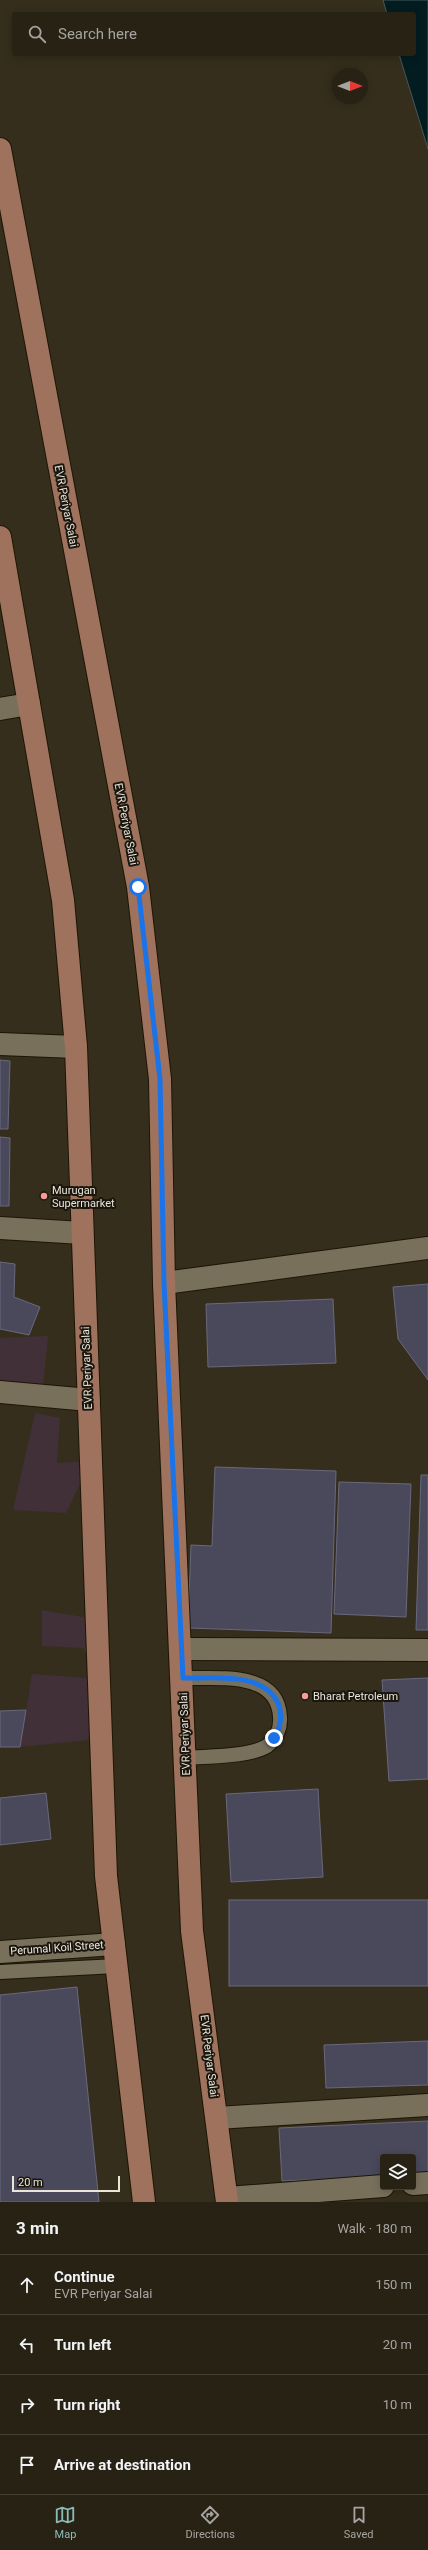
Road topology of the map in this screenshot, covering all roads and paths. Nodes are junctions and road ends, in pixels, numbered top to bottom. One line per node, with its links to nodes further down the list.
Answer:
1 (0, 149): 10 (main road, EVR Periyar Salai)
2 (0, 537): 3 (main road, EVR Periyar Salai)
3 (29, 704): 4 (street); 6 (main road, EVR Periyar Salai)
4 (0, 709)
5 (0, 1044): 6 (street)
6 (76, 1047): 8 (main road, EVR Periyar Salai)
7 (0, 1228): 8 (street)
8 (82, 1233): 12 (main road, EVR Periyar Salai)
9 (428, 1248): 10 (street)
10 (164, 1283): 13 (main road, EVR Periyar Salai)
11 (0, 1392): 12 (street)
12 (89, 1400): 17 (main road, EVR Periyar Salai)
13 (182, 1649): 14 (street); 15 (main road, EVR Periyar Salai)
14 (428, 1650)
15 (183, 1678): 16 (main road, EVR Periyar Salai); 16 (lane)
16 (186, 1758): 22 (main road, EVR Periyar Salai)
17 (114, 1944): 18 (street, Perumal Koil Street); 19 (main road, EVR Periyar Salai)
18 (0, 1952)
19 (117, 1966): 20 (lane); 27 (main road, EVR Periyar Salai)
20 (0, 1972)
21 (428, 2105): 22 (street)
22 (217, 2118): 26 (main road, EVR Periyar Salai)
23 (428, 2183): 24 (street)
24 (416, 2184)
25 (380, 2186): 26 (street)
26 (227, 2200)
27 (144, 2202)

